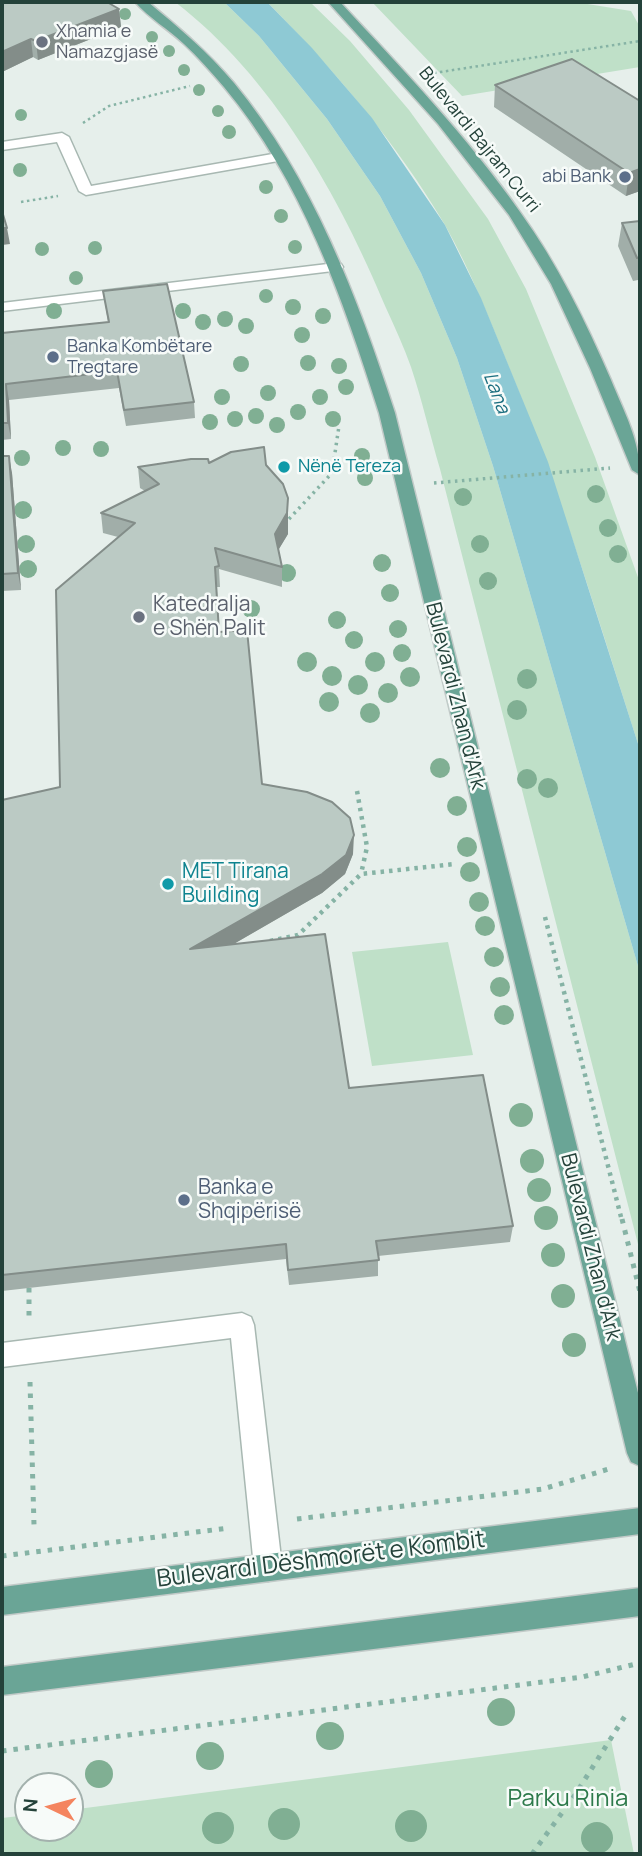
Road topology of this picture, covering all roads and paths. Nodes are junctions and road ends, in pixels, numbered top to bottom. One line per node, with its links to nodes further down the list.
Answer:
1 (141, 2): 9 (main road, Bulevardi Zhan d'Ark)
2 (334, 2): 3 (main road, Bulevardi Bajram Curri)
3 (347, 8): 16 (main road, Bulevardi Bajram Curri)
4 (640, 41): 5 (path)
5 (430, 73)
6 (190, 86): 7 (path)
7 (62, 137): 8 (lane); 9 (lane)
8 (2, 146)
9 (278, 157): 12 (main road, Bulevardi Zhan d'Ark)
10 (43, 198): 11 (path)
11 (21, 202)
12 (336, 267): 13 (lane); 27 (main road, Bulevardi Zhan d'Ark)
13 (2, 307)
14 (340, 426): 18 (path)
15 (602, 468): 17 (path)
16 (640, 470)
17 (441, 482)
18 (289, 519)
19 (357, 791): 21 (path)
20 (455, 864): 21 (path)
21 (361, 874): 22 (path)
22 (261, 943)
23 (29, 1288): 24 (path)
24 (29, 1308)
25 (29, 1351): 26 (lane); 30 (lane); 31 (path)
26 (2, 1354)
27 (640, 1453)
28 (615, 1468): 30 (path)
29 (640, 1521): 33 (main road, Bulevardi Dëshmorët e Kombit)
30 (263, 1523): 32 (path); 33 (lane)
31 (34, 1525)
32 (2, 1556)
33 (268, 1567): 34 (main road, Bulevardi Dëshmorët e Kombit)
34 (2, 1601)
35 (640, 1602): 37 (main road)
36 (640, 1663): 39 (path)
37 (2, 1681)
38 (625, 1716): 40 (path)
39 (2, 1751)
40 (533, 1854)

